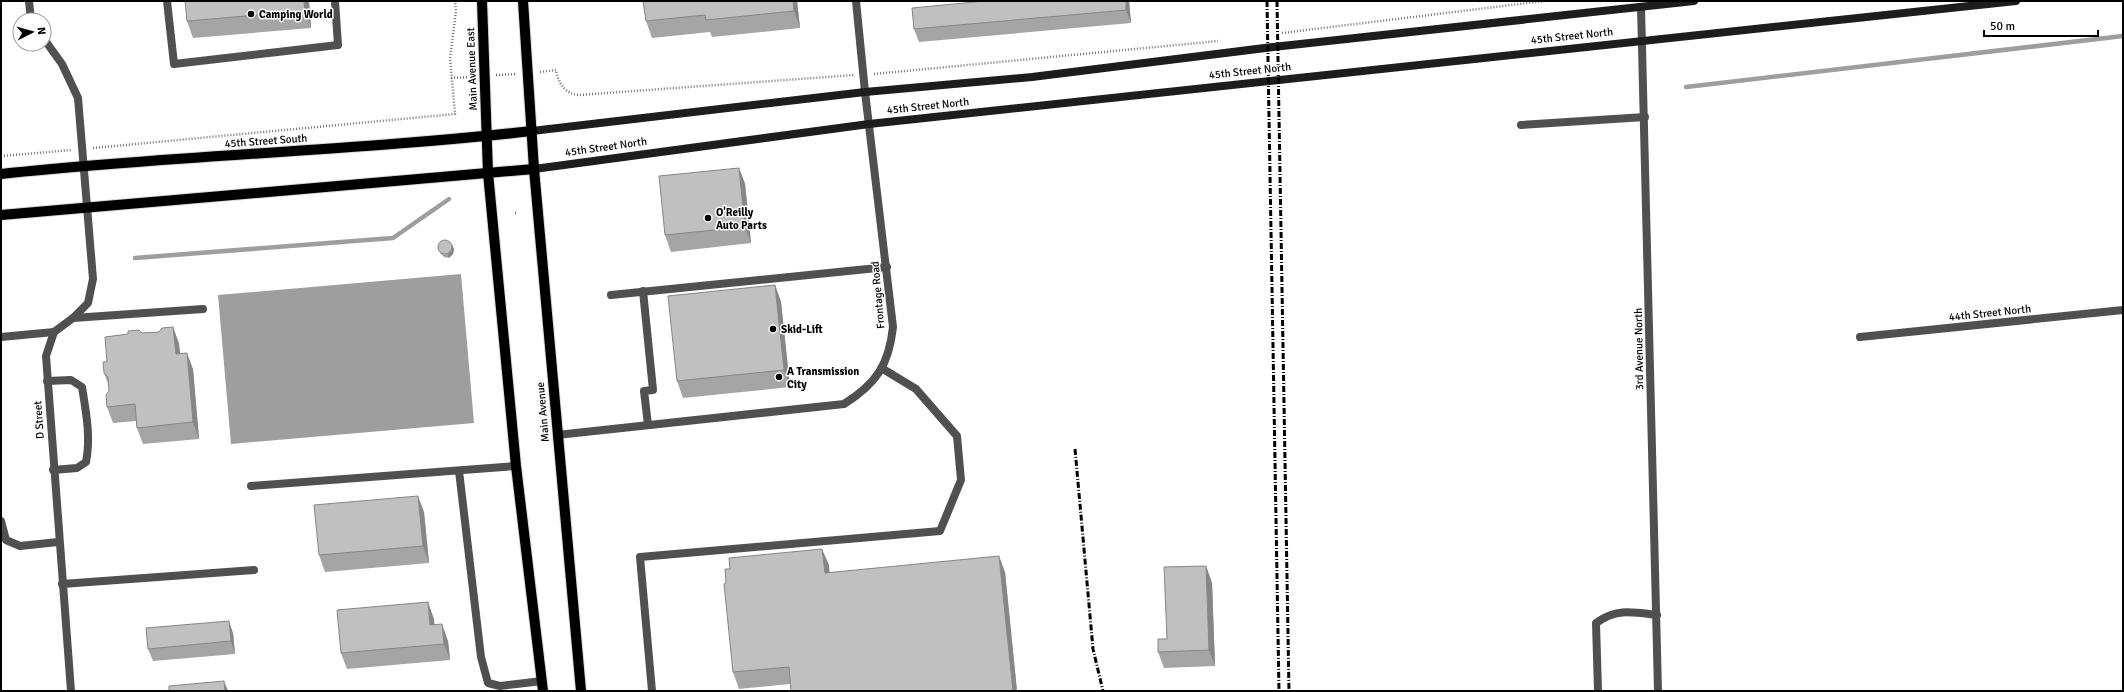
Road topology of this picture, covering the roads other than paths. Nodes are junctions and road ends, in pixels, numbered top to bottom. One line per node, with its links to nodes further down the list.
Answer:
1 (29, 1): 10 (street)
2 (167, 1): 3 (street)
3 (335, 1)
4 (482, 1): 18 (main road, Main Avenue East)
5 (524, 1): 17 (main road)
6 (856, 1): 13 (street, Frontage Road)
7 (1694, 1): 9 (main road, 45th Street North)
8 (2016, 1): 11 (main road, 45th Street North)
9 (1641, 7): 11 (street, 3rd Avenue North); 13 (main road, 45th Street North)
10 (30, 12)
11 (1642, 40): 14 (street, 3rd Avenue North); 15 (main road, 45th Street North)
12 (52, 50): 19 (street)
13 (866, 92): 15 (street, Frontage Road); 17 (main road, 45th Street North)
14 (1645, 117): 16 (street); 46 (street, 3rd Avenue North)
15 (869, 124): 20 (main road, 45th Street North); 25 (street, Frontage Road)
16 (1521, 125)
17 (532, 131): 18 (main road, 45th Street South); 20 (main road, Main Avenue)
18 (487, 136): 19 (main road, 45th Street South); 21 (main road)
19 (84, 165): 22 (main road, 45th Street South); 23 (street)
20 (534, 169): 21 (main road, 45th Street North); 37 (main road, Main Avenue)
21 (488, 173): 23 (main road); 38 (main road)
22 (1, 174)
23 (87, 208): 24 (main road); 30 (street)
24 (1, 215)
25 (887, 268): 26 (street); 34 (street, Frontage Road)
26 (643, 291): 27 (street); 36 (street)
27 (611, 295)
28 (203, 309): 30 (street)
29 (2123, 310): 33 (street, 44th Street North)
30 (73, 318): 31 (street)
31 (54, 332): 32 (street); 35 (street, D Street)
32 (1, 337)
33 (1860, 337)
34 (883, 369): 36 (street, Frontage Road); 50 (street)
35 (47, 381): 39 (street, D Street); 39 (street)
36 (648, 425): 37 (street, Frontage Road)
37 (557, 435): 49 (main road, Main Avenue)
38 (516, 466): 40 (street); 47 (main road)
39 (53, 470): 43 (street, D Street)
40 (459, 471): 41 (street); 47 (street)
41 (251, 486)
42 (1, 521): 43 (street)
43 (58, 542): 45 (street, D Street)
44 (254, 570): 45 (street)
45 (62, 584): 48 (street, D Street)
46 (1656, 615): 51 (street); 52 (street, 3rd Avenue North)
47 (542, 686)
48 (71, 691)
49 (581, 691)
50 (652, 691)
51 (1598, 691)
52 (1658, 691)

